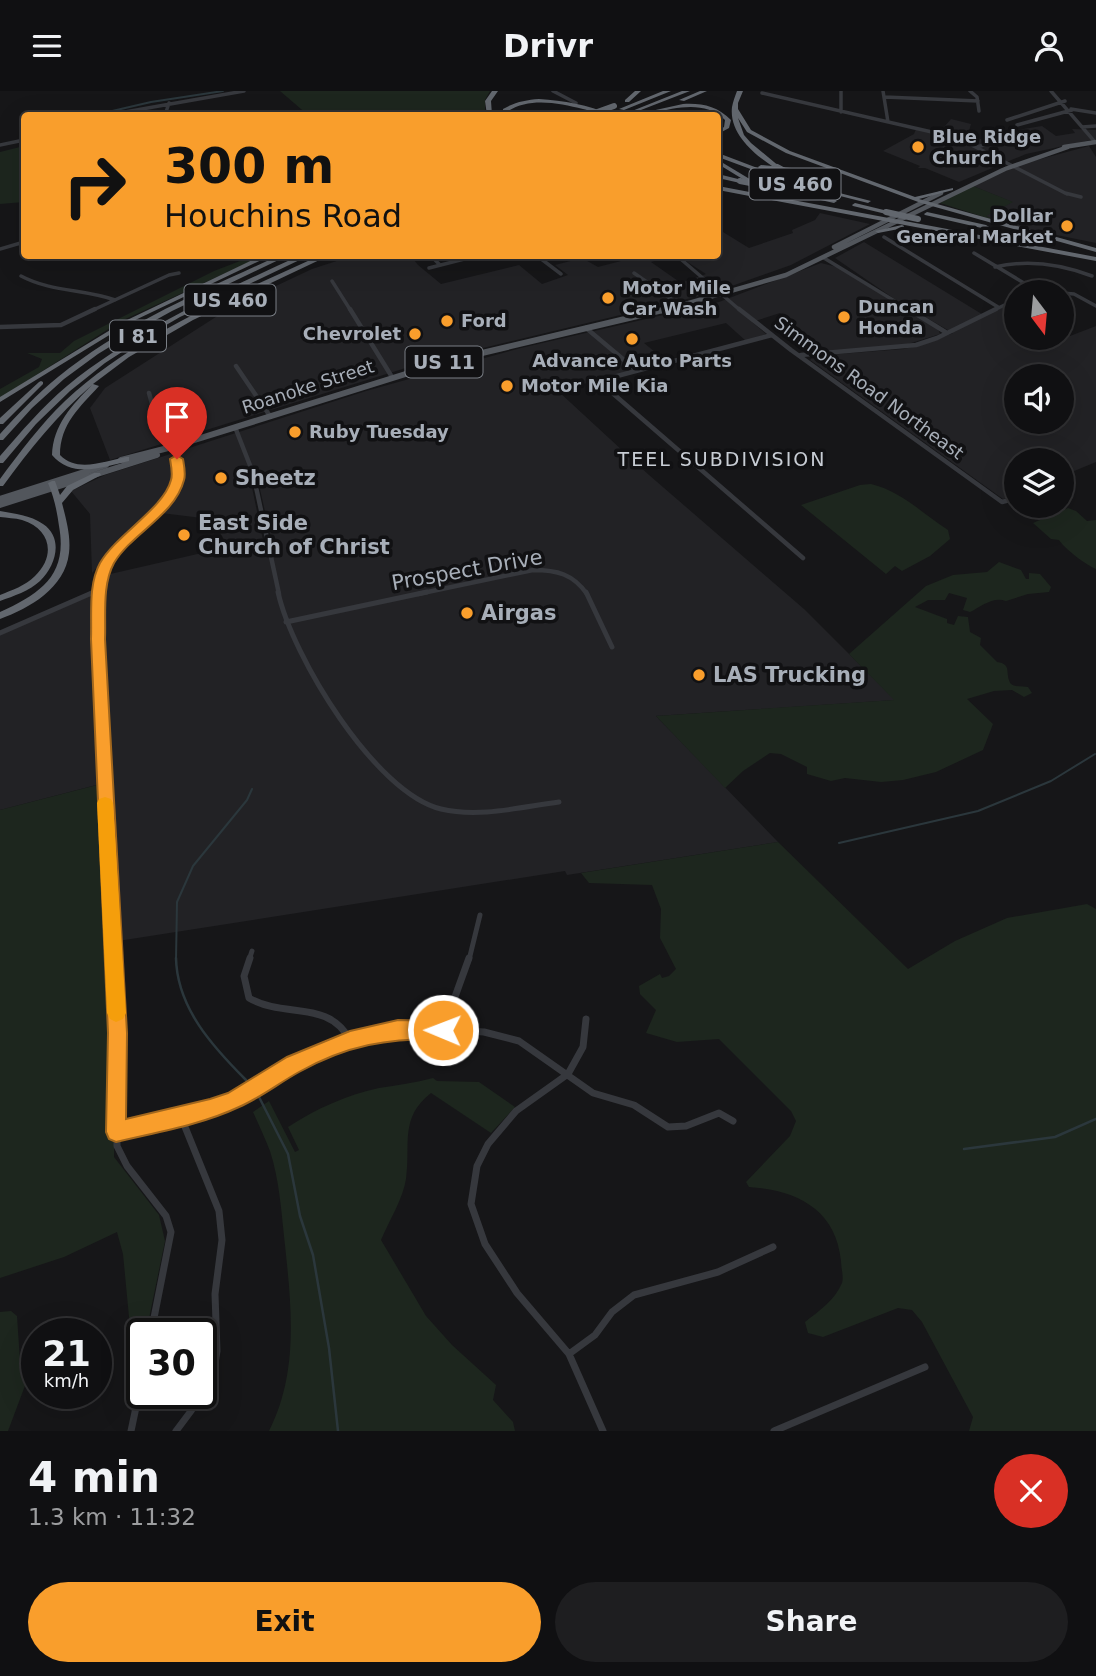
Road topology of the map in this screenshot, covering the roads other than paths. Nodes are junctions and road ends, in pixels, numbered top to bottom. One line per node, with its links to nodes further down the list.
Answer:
1 (244, 91): 22 (street)
2 (495, 91): 29 (highway)
3 (553, 91): 21 (street)
4 (560, 91): 21 (street)
5 (570, 91): 21 (highway)
6 (638, 91): 18 (highway)
7 (653, 91): 18 (highway)
8 (668, 91): 34 (highway)
9 (687, 91): 34 (highway)
10 (704, 91): 25 (highway)
11 (740, 91): 23 (highway)
12 (841, 91): 36 (street)
13 (884, 91): 17 (street)
14 (970, 91): 19 (street)
15 (1051, 91): 20 (street)
16 (762, 93): 36 (street)
17 (885, 97): 19 (street); 42 (street)
18 (627, 101): 31 (highway, bridge)
19 (978, 101): 26 (street)
20 (1065, 101): 24 (street); 37 (street)
21 (579, 102): 30 (highway); 32 (highway); 33 (highway)
22 (169, 103): 27 (street); 28 (street)
23 (734, 108): 58 (highway); 63 (highway, bridge)
24 (1072, 110): 38 (street); 40 (street); 45 (street)
25 (654, 111): 35 (highway)
26 (979, 111)
27 (123, 112)
28 (166, 112)
29 (489, 112)
30 (505, 112)
31 (597, 112)
32 (600, 112)
33 (609, 112)
34 (626, 112)
35 (717, 112)
36 (841, 112): 42 (street)
37 (1031, 113): 40 (street); 41 (street)
38 (1096, 113)
39 (721, 115): 46 (highway)
40 (1042, 116): 43 (street)
41 (1007, 120)
42 (888, 122): 51 (street)
43 (1017, 125)
44 (1096, 126): 45 (street)
45 (1082, 127): 49 (street)
46 (721, 131)
47 (1020, 134): 51 (street)
48 (21, 141): 50 (street)
49 (1096, 142): 56 (main road, Roanoke Street / US 11)
50 (0, 145)
51 (977, 147): 56 (street)
52 (721, 158): 58 (highway)
53 (721, 159): 63 (highway, US 460)
54 (721, 159): 66 (highway, US 460)
55 (721, 159): 67 (highway)
56 (1009, 166): 60 (main road, Roanoke Street / US 11); 62 (street); 65 (main road, Roanoke Street / US 11)
57 (721, 177): 66 (highway, US 460, bridge)
58 (867, 181): 61 (highway)
59 (721, 189): 67 (highway)
60 (951, 189): 61 (highway); 64 (main road, Roanoke Street / US 11)
61 (906, 195): 64 (highway)
62 (1081, 197)
63 (868, 201): 76 (highway, US 460)
64 (923, 202): 65 (highway); 69 (main road, Roanoke Street / US 11)
65 (932, 204): 70 (main road, Roanoke Street / US 11); 76 (highway)
66 (856, 205): 80 (highway, US 460, bridge)
67 (811, 207): 68 (highway)
68 (855, 215): 69 (highway); 72 (highway)
69 (885, 220): 70 (highway); 72 (main road, Roanoke Street / US 11)
70 (897, 222): 71 (highway); 72 (main road, Roanoke Street / US 11)
71 (923, 226): 72 (highway); 80 (highway)
72 (875, 229): 78 (main road, Roanoke Street / US 11); 79 (main road, Roanoke Street / US 11)
73 (884, 237): 108 (street)
74 (21, 243): 75 (street)
75 (0, 249)
76 (1096, 251)
77 (974, 253): 91 (street)
78 (833, 254): 79 (main road, Roanoke Street / US 11); 89 (street)
79 (822, 256): 89 (street); 96 (main road, Roanoke Street / US 11); 96 (main road, Roanoke Street / US 11)
80 (1096, 258)
81 (261, 259): 113 (highway, US 460)
82 (277, 259): 124 (highway, I 81)
83 (298, 259): 127 (highway, I 81)
84 (319, 259): 114 (highway, US 460)
85 (434, 259): 90 (street)
86 (462, 259): 90 (street)
87 (541, 259): 95 (street)
88 (682, 259): 101 (street, Simmons Road Northeast)
89 (835, 264): 111 (street)
90 (440, 265): 92 (street)
91 (995, 267): 97 (street); 99 (street)
92 (429, 268)
93 (179, 273): 104 (street)
94 (634, 273): 106 (street)
95 (561, 274)
96 (779, 275): 101 (main road, Roanoke Street / US 11)
97 (1092, 275)
98 (21, 276): 104 (street)
99 (1018, 280)
100 (332, 281): 118 (street)
101 (721, 295): 106 (main road, Roanoke Street / US 11); 112 (street, Simmons Road Northeast)
102 (1074, 295): 103 (street)
103 (1082, 297): 107 (street)
104 (116, 300): 109 (street)
105 (1004, 304): 108 (street)
106 (681, 306): 110 (main road, Roanoke Street / US 11)
107 (1096, 306)
108 (998, 307): 111 (street)
109 (0, 327)
110 (586, 328): 117 (street); 118 (main road, Roanoke Street / US 11)
111 (947, 333): 115 (street)
112 (772, 335): 115 (street, Simmons Road Northeast); 117 (street)
113 (100, 338): 120 (highway, US 460); 122 (highway)
114 (136, 349): 126 (highway); 129 (highway, US 460)
115 (801, 355): 132 (street, Simmons Road Northeast)
116 (236, 366): 121 (street)
117 (636, 370): 136 (street)
118 (392, 377): 121 (main road, Roanoke Street / US 11)
119 (149, 393): 125 (street)
120 (0, 400)
121 (270, 416): 123 (main road, Roanoke Street / US 11)
122 (0, 422)
123 (235, 427): 125 (main road, Roanoke Street / US 11); 140 (street)
124 (0, 438)
125 (172, 447): 126 (main road, Roanoke Street / US 11); 128 (main road, Roanoke Street / US 11); 137 (street)
126 (126, 459): 130 (main road, Roanoke Street / US 11)
127 (0, 461)
128 (97, 475): 130 (main road, Roanoke Street / US 11); 133 (highway)
129 (0, 484)
130 (53, 485): 131 (main road, Roanoke Street / US 11); 133 (highway); 134 (main road, Roanoke Street / US 11)
131 (0, 499)
132 (1002, 502)
133 (58, 503): 139 (highway)
134 (0, 505)
135 (0, 514): 138 (highway)
136 (803, 558)
137 (99, 590): 141 (street); 152 (street)
138 (0, 598)
139 (0, 616)
140 (286, 622): 142 (street, Prospect Drive); 143 (street)
141 (0, 633)
142 (612, 647)
143 (559, 802)
144 (480, 915): 147 (street)
145 (252, 951): 148 (street)
146 (586, 1019): 149 (street)
147 (443, 1030): 148 (street); 149 (street)
148 (350, 1040): 150 (street)
149 (568, 1074): 151 (street); 155 (street)
150 (181, 1117): 152 (street); 159 (street)
151 (733, 1121)
152 (116, 1132): 154 (street)
153 (773, 1247): 155 (street)
154 (154, 1318)
155 (569, 1354): 160 (street)
156 (925, 1367): 161 (street)
157 (136, 1409): 158 (street)
158 (131, 1431)
159 (176, 1431)
160 (603, 1431)
161 (774, 1431)

